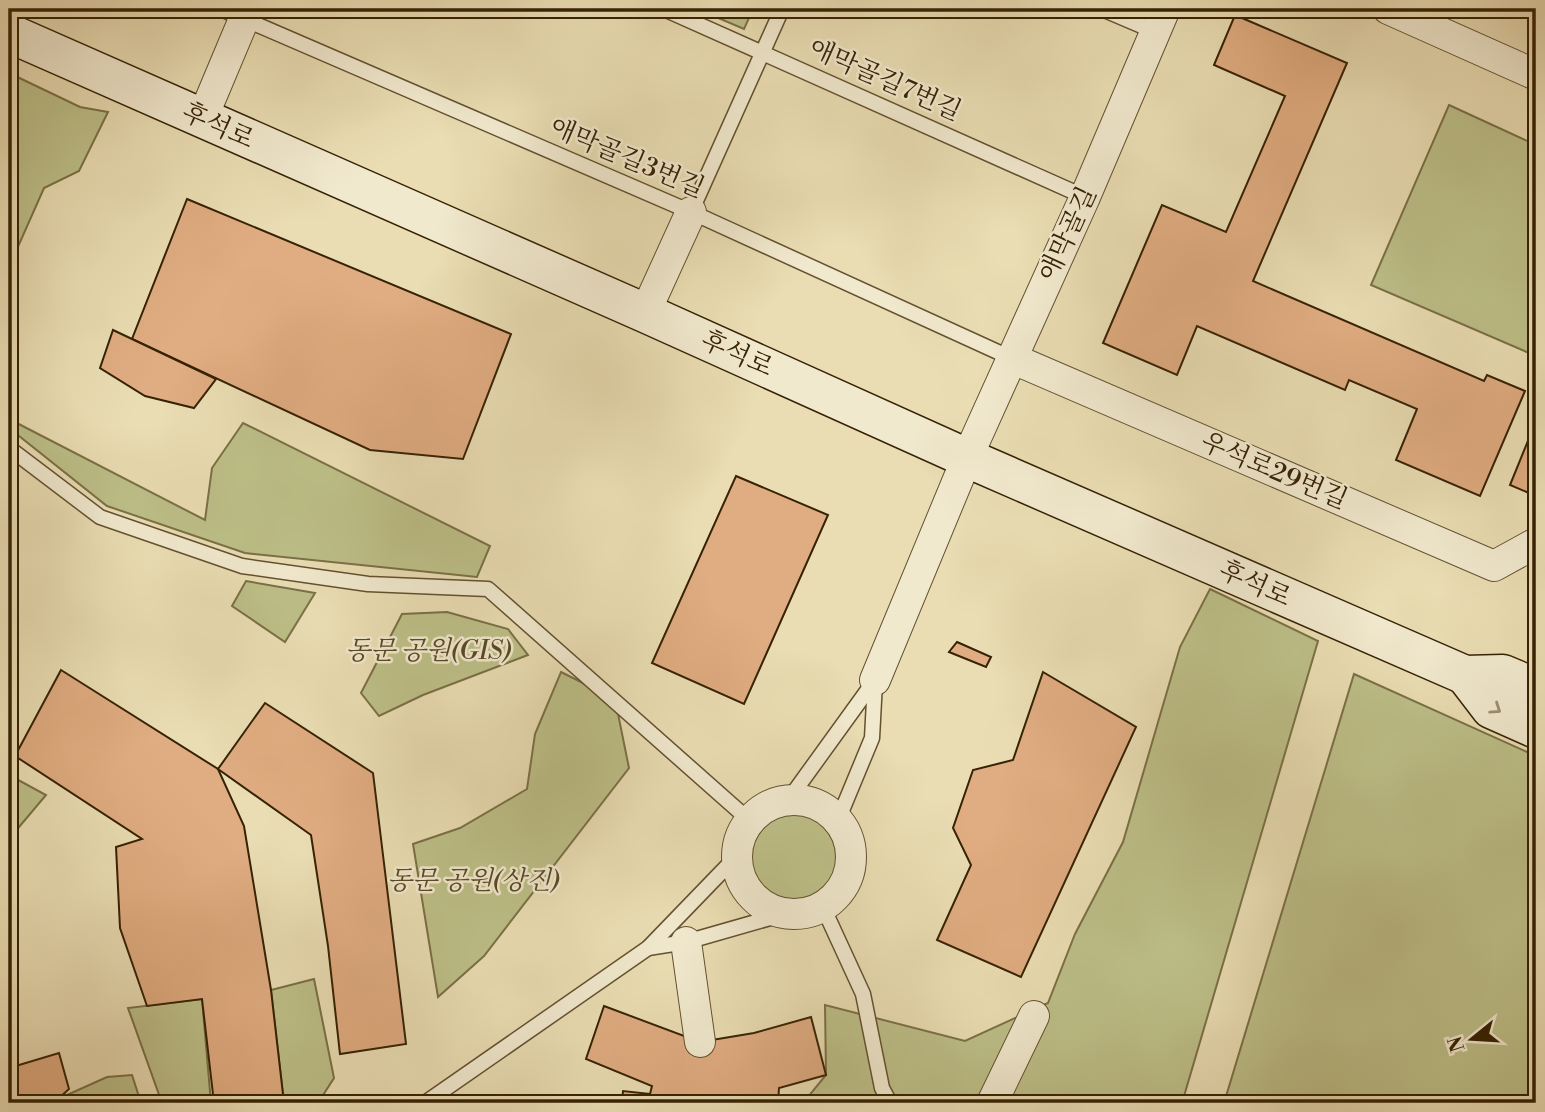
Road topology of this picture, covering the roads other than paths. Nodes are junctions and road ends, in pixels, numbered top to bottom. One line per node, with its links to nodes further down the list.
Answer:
1 (664, 9): 8 (lane, 애막골길7번길)
2 (782, 9): 8 (lane)
3 (1102, 9): 6 (lane)
4 (1388, 9): 9 (street)
5 (238, 12): 10 (street); 12 (lane, 애막골길3번길)
6 (1161, 21): 11 (street, 애막골길)
7 (9, 33): 10 (street, 후석로)
8 (764, 52): 11 (lane, 애막골길7번길); 12 (lane)
9 (1536, 75)
10 (202, 119): 13 (street, 후석로)
11 (1085, 197): 14 (street, 애막골길)
12 (691, 212): 13 (street); 14 (lane, 애막골길3번길)
13 (645, 313): 16 (street, 후석로)
14 (1011, 358): 16 (street, 애막골길); 17 (street, 우석로29번길)
15 (9, 448): 23 (lane)
16 (967, 458): 18 (street, 후석로); 19 (street, 애막골길)
17 (1536, 543)
18 (1465, 676): 20 (street, 후석로); 21 (street, 후석로, one-way to 21)
19 (875, 680): 22 (lane); 24 (lane)
20 (1536, 688)
21 (1536, 729)
22 (789, 799): 23 (street); 24 (street)
23 (749, 820): 25 (street)
24 (838, 820): 26 (street)
25 (736, 857): 27 (street); 29 (lane)
26 (823, 907): 27 (street); 33 (lane)
27 (784, 914): 28 (lane)
28 (685, 942): 29 (lane); 31 (street)
29 (648, 947): 32 (lane)
30 (1034, 1016): 34 (street)
31 (700, 1042)
32 (427, 1103)
33 (890, 1103)
34 (992, 1103)

